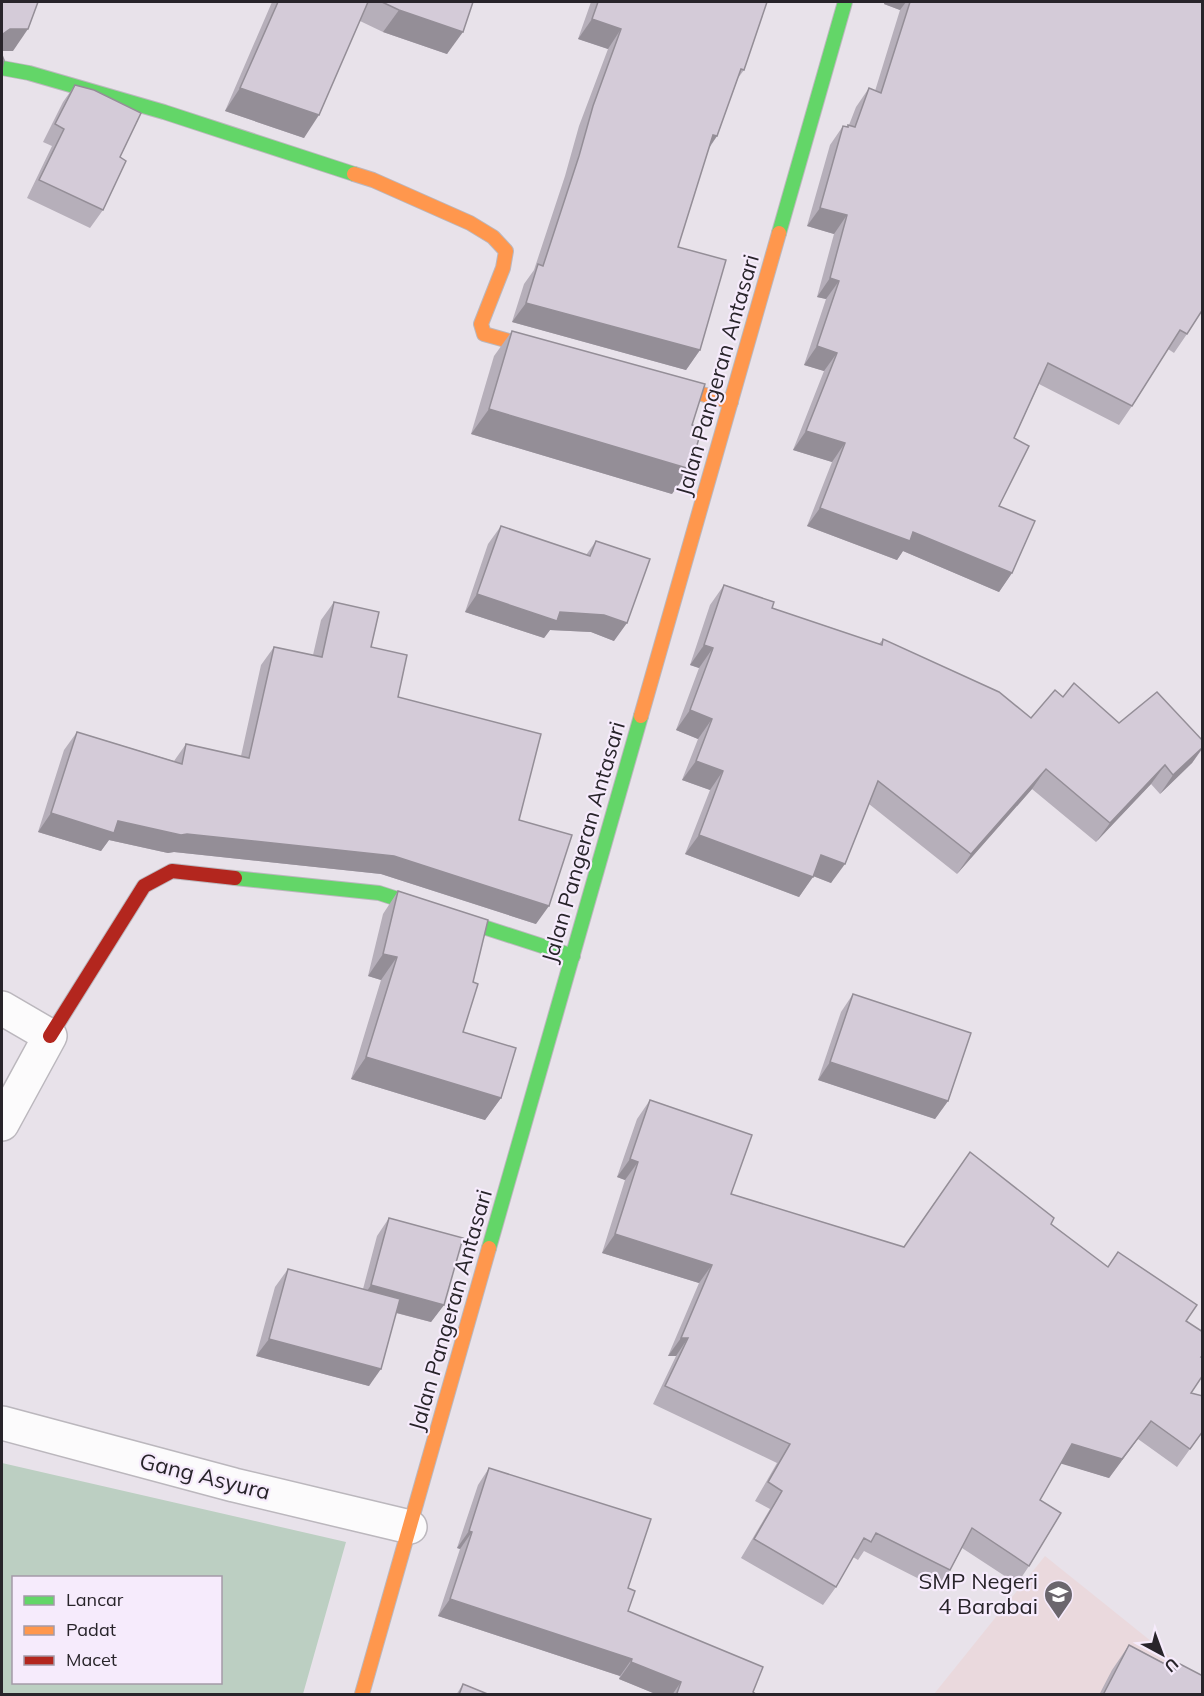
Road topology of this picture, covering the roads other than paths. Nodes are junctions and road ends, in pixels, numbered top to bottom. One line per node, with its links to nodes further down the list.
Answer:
1 (845, 2): 5 (main road, Jalan Pangeran Antasari)
2 (2, 68): 3 (main road)
3 (563, 356)
4 (641, 378): 5 (main road)
5 (731, 402): 6 (main road, Jalan Pangeran Antasari)
6 (573, 956): 8 (main road); 11 (main road, Jalan Pangeran Antasari)
7 (2, 1008): 8 (street)
8 (50, 1036): 9 (street)
9 (2, 1124)
10 (2, 1423): 11 (street, Gang Asyura)
11 (410, 1527): 12 (main road, Jalan Pangeran Antasari)
12 (362, 1695)

